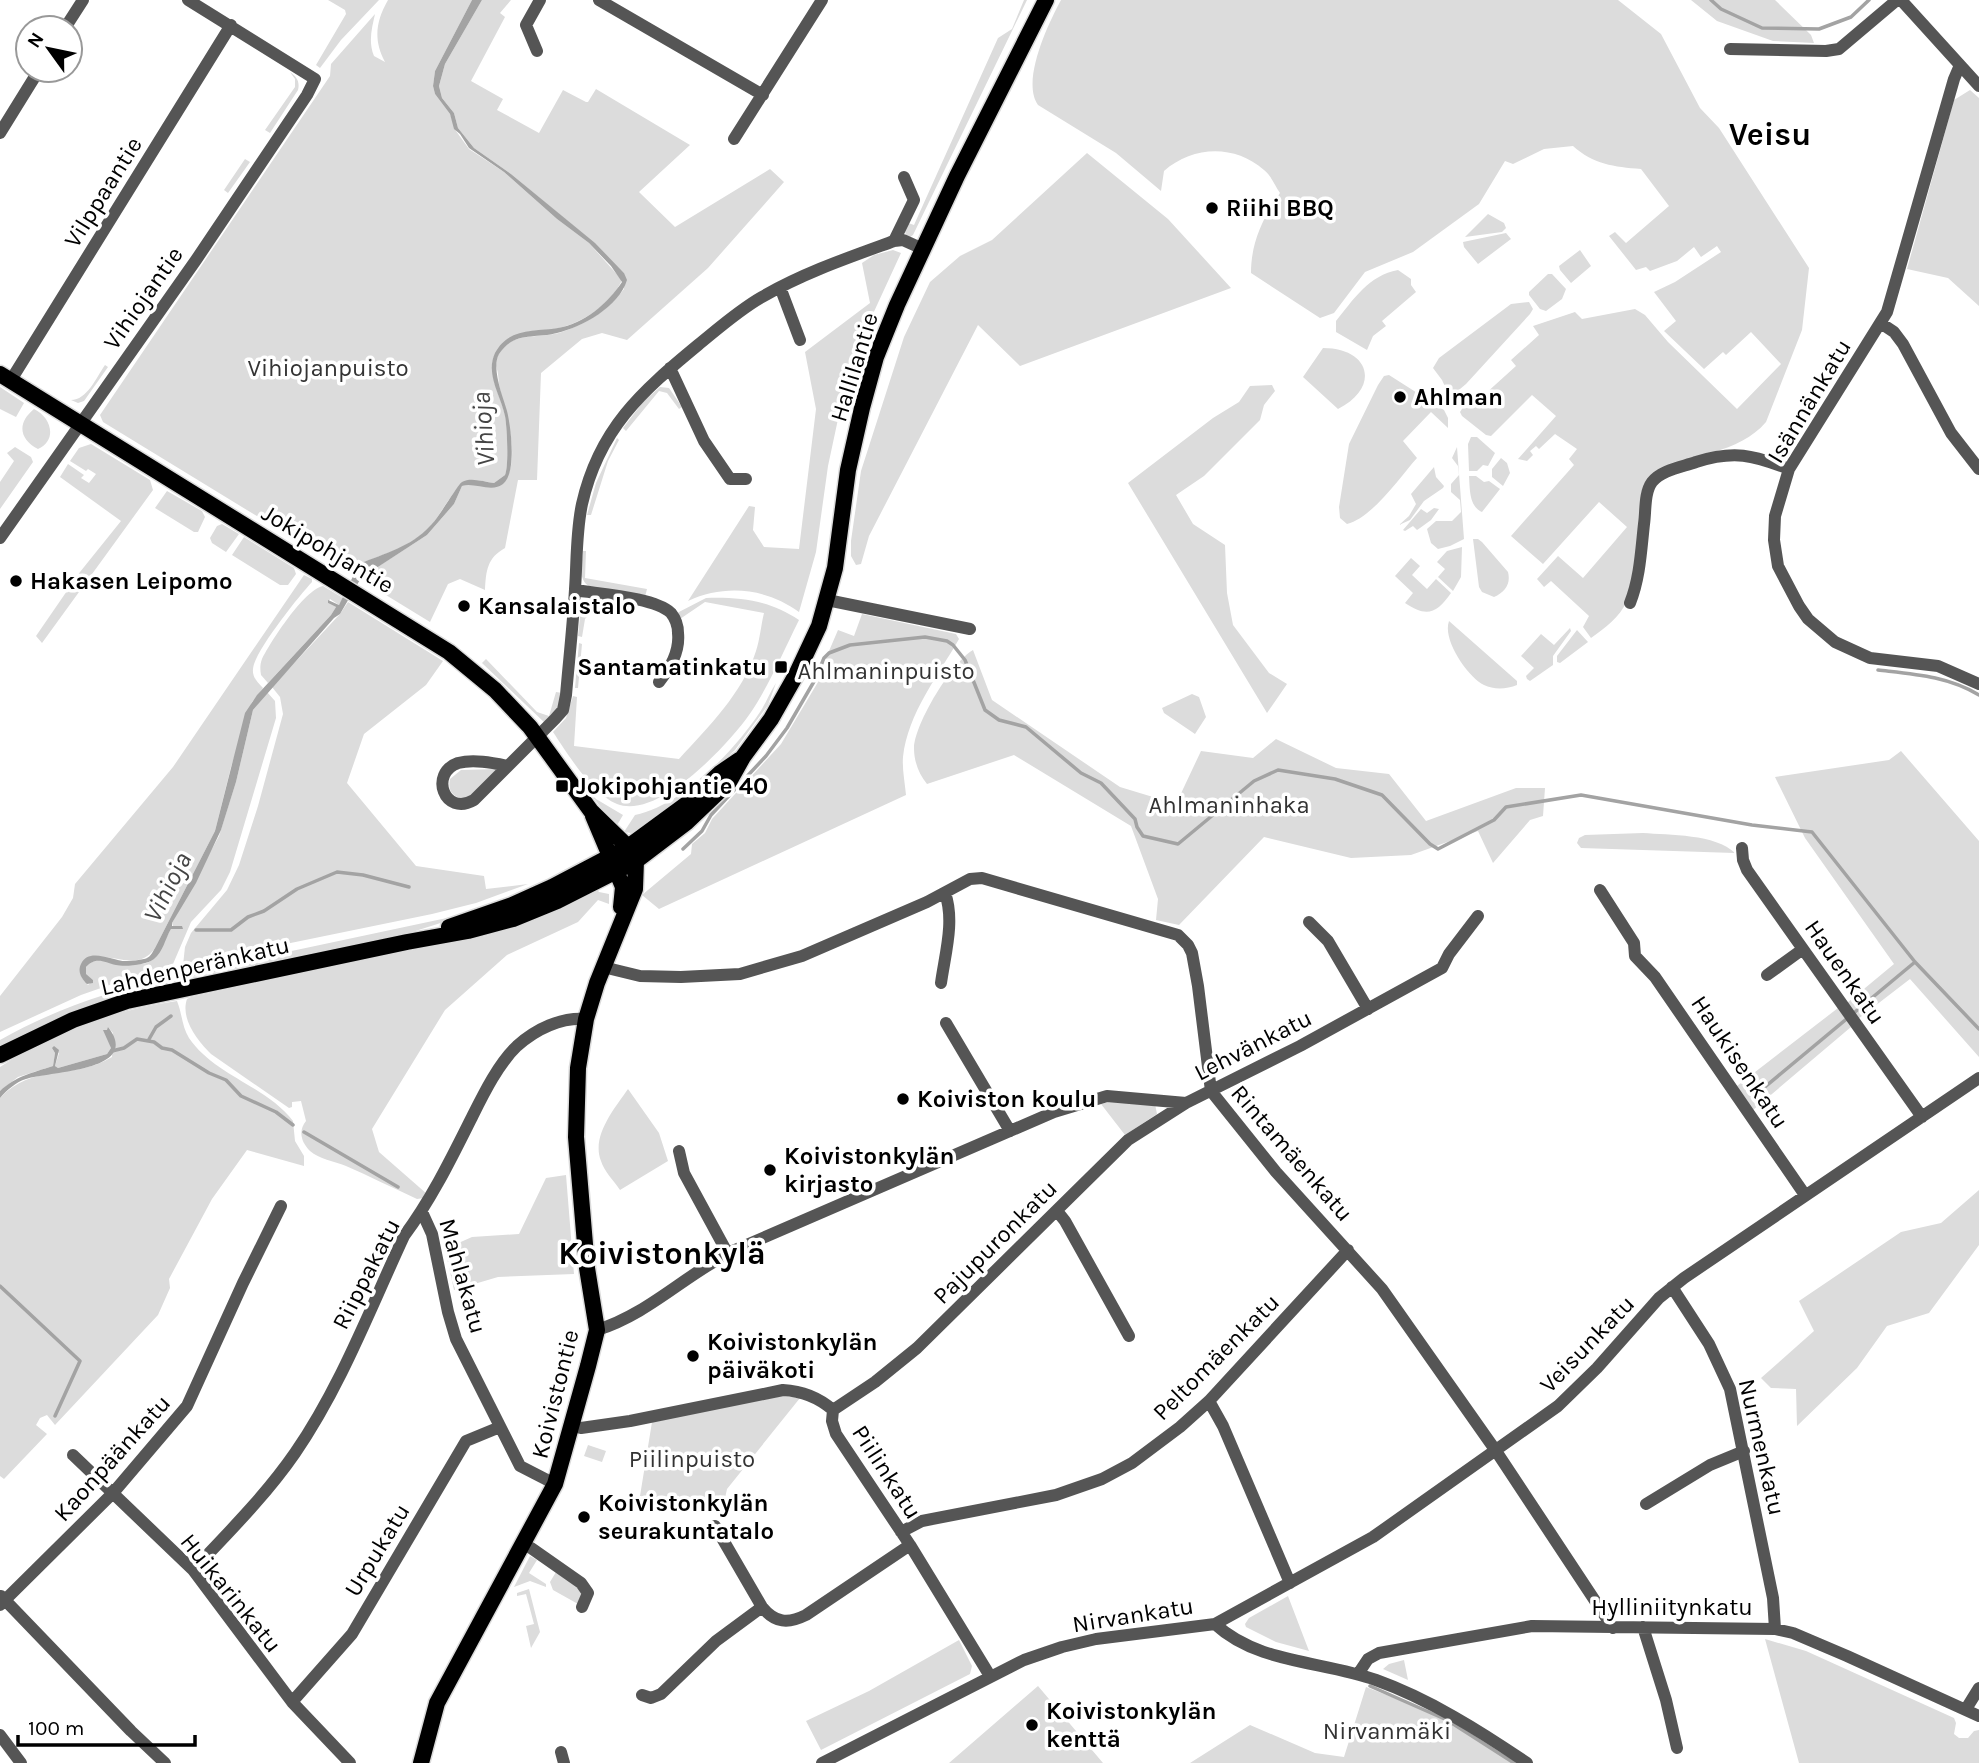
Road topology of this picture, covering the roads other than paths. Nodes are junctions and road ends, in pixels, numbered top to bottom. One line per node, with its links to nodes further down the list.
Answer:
1 (188, 0): 7 (street)
2 (540, 0): 9 (street)
3 (599, 0): 13 (street)
4 (822, 0): 13 (street)
5 (1046, 0): 18 (main road, Hallilantie)
6 (1899, 0): 8 (street); 10 (street)
7 (231, 25): 23 (street, Vilppaantie); 24 (street, Vihiojantie)
8 (1730, 49)
9 (537, 51)
10 (1960, 65): 12 (street); 20 (street, Isännänkatu)
11 (30, 84): 14 (street)
12 (1979, 86)
13 (763, 94): 15 (street)
14 (0, 133)
15 (734, 139)
16 (904, 177): 17 (street)
17 (894, 241): 18 (street); 19 (street)
18 (923, 249): 30 (main road, Hallilantie)
19 (780, 287): 21 (street); 22 (street)
20 (1882, 324): 25 (street, Isännänkatu); 26 (street)
21 (800, 340)
22 (670, 368): 27 (street); 29 (street)
23 (5, 377): 24 (main road, Jokipohjantie)
24 (80, 424): 28 (street, Vihiojantie); 35 (main road, Jokipohjantie)
25 (1790, 469): 31 (street); 34 (street, Isännänkatu)
26 (1979, 469)
27 (746, 479)
28 (0, 538)
29 (575, 590): 33 (street); 35 (street)
30 (827, 600): 32 (street); 39 (main road, Hallilantie)
31 (1630, 603)
32 (970, 629)
33 (659, 682)
34 (1979, 684)
35 (538, 737): 36 (street); 37 (main road, Jokipohjantie)
36 (509, 766): 36 (street)
37 (591, 811): 39 (main road, Jokipohjantie); 40 (main road, Jokipohjantie)
38 (1742, 848): 46 (street, Hauenkatu)
39 (632, 854): 40 (main road, Hallilantie); 45 (main road, Koivistontie)
40 (613, 863): 45 (main road, Koivistontie); 53 (main road, Lahdenperänkatu)
41 (1600, 890): 60 (street, Haukisenkatu)
42 (944, 893): 47 (street, Rintamäenkatu); 49 (street); 55 (street, Rintamäenkatu)
43 (1478, 916): 50 (street, Lehvänkatu)
44 (1309, 922): 50 (street)
45 (619, 928): 47 (main road, Koivistontie)
46 (1803, 949): 48 (street); 57 (street, Hauenkatu)
47 (603, 967): 51 (main road, Koivistontie)
48 (1767, 975)
49 (941, 983)
50 (1368, 1009): 55 (street, Lehvänkatu)
51 (586, 1019): 63 (street, Riippakatu); 67 (main road, Koivistontie)
52 (946, 1023): 58 (street)
53 (0, 1055)
54 (1979, 1078): 57 (street, Veisunkatu)
55 (1211, 1091): 56 (street, Lehvänkatu); 64 (street, Rintamäenkatu)
56 (1186, 1103): 58 (street, Lehvänkatu); 62 (street, Pajupuronkatu)
57 (1922, 1117): 60 (street, Veisunkatu)
58 (1010, 1132): 65 (street, Lehvänkatu)
59 (679, 1151): 65 (street)
60 (1805, 1195): 66 (street, Veisunkatu)
61 (281, 1206): 77 (street, Kaonpäänkatu)
62 (1057, 1211): 68 (street); 70 (street, Pajupuronkatu)
63 (422, 1212): 72 (street, Mahlakatu); 83 (street, Riippakatu)
64 (1348, 1251): 69 (street, Peltomäenkatu); 73 (street, Rintamäenkatu)
65 (728, 1254): 67 (street, Lehvänkatu)
66 (1672, 1287): 73 (street, Veisunkatu); 74 (street, Nurmenkatu)
67 (597, 1330): 71 (main road, Koivistontie)
68 (1129, 1336)
69 (1209, 1401): 80 (street, Peltomäenkatu); 84 (street)
70 (833, 1410): 71 (street, Piilinkatu); 80 (street, Piilinkatu)
71 (573, 1426): 76 (main road, Koivistontie)
72 (500, 1427): 76 (street, Mahlakatu); 96 (street, Urpukatu)
73 (1496, 1451): 84 (street, Veisunkatu); 89 (street, Rintamäenkatu)
74 (1744, 1451): 78 (street); 91 (street, Nurmenkatu)
75 (73, 1455): 77 (street, Huikarinkatu)
76 (555, 1484): 81 (main road, Koivistontie)
77 (113, 1493): 83 (street, Huikarinkatu); 85 (street, Kaonpäänkatu)
78 (1646, 1504)
79 (715, 1526): 87 (street)
80 (901, 1532): 82 (street, Piilinkatu)
81 (523, 1545): 86 (street); 105 (main road, Koivistontie)
82 (910, 1545): 87 (street); 93 (street, Piilinkatu)
83 (193, 1570): 96 (street, Huikarinkatu)
84 (1290, 1583): 88 (street, Veisunkatu)
85 (2, 1600): 103 (street)
86 (582, 1607)
87 (762, 1607): 95 (street)
88 (1215, 1623): 92 (street, Nirvankatu); 93 (street, Nirvankatu)
89 (1613, 1628): 90 (street, Hylliniitynkatu); 92 (street, Hylliniitynkatu)
90 (1643, 1628): 91 (street, Hylliniitynkatu); 100 (street)
91 (1775, 1629): 97 (street, Hylliniitynkatu)
92 (1358, 1675): 106 (street, Nirvankatu)
93 (990, 1676): 101 (street, Nirvankatu)
94 (1979, 1688): 97 (street)
95 (642, 1695)
96 (292, 1702): 104 (street, Huikarinkatu)
97 (1966, 1709): 98 (street, Hylliniitynkatu)
98 (1979, 1716)
99 (0, 1735): 102 (street)
100 (1676, 1748)
101 (830, 1761)
102 (21, 1763)
103 (165, 1763)
104 (350, 1763)
105 (421, 1763)
106 (1527, 1763)

